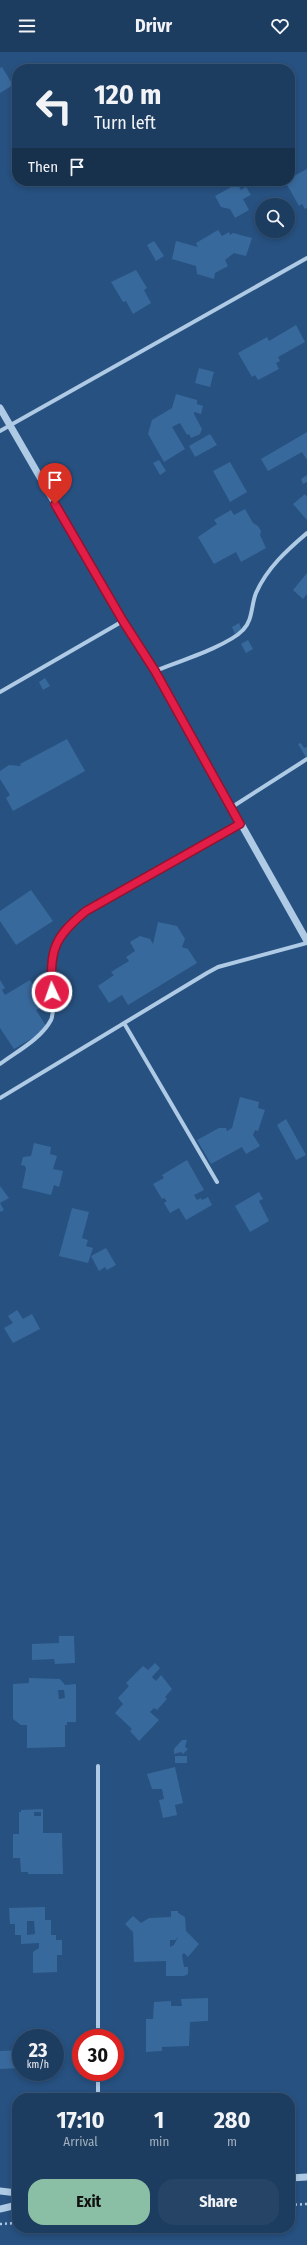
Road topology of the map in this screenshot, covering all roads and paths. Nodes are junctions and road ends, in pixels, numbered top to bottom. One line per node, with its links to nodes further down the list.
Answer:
1 (307, 258): 3 (street)
2 (0, 408): 3 (street)
3 (9, 425): 4 (street); 6 (street)
4 (0, 431)
5 (307, 533): 7 (street)
6 (123, 621): 7 (street); 8 (street)
7 (155, 671): 10 (street)
8 (0, 692)
9 (307, 759): 10 (street)
10 (232, 807): 11 (street)
11 (240, 824): 12 (street); 14 (street)
12 (307, 942): 13 (street)
13 (124, 1023): 15 (street); 16 (street)
14 (0, 1064)
15 (0, 1098)
16 (217, 1182)
17 (98, 1766): 18 (street)
18 (98, 2029)
19 (98, 2081): 20 (street)
20 (98, 2093)
21 (307, 2177): 22 (street)
22 (295, 2178)
23 (0, 2191): 24 (street)
24 (12, 2192)
25 (307, 2204): 26 (path)
26 (295, 2205)
27 (12, 2206): 28 (street)
28 (0, 2209)
29 (12, 2223): 30 (path)
30 (0, 2224)

